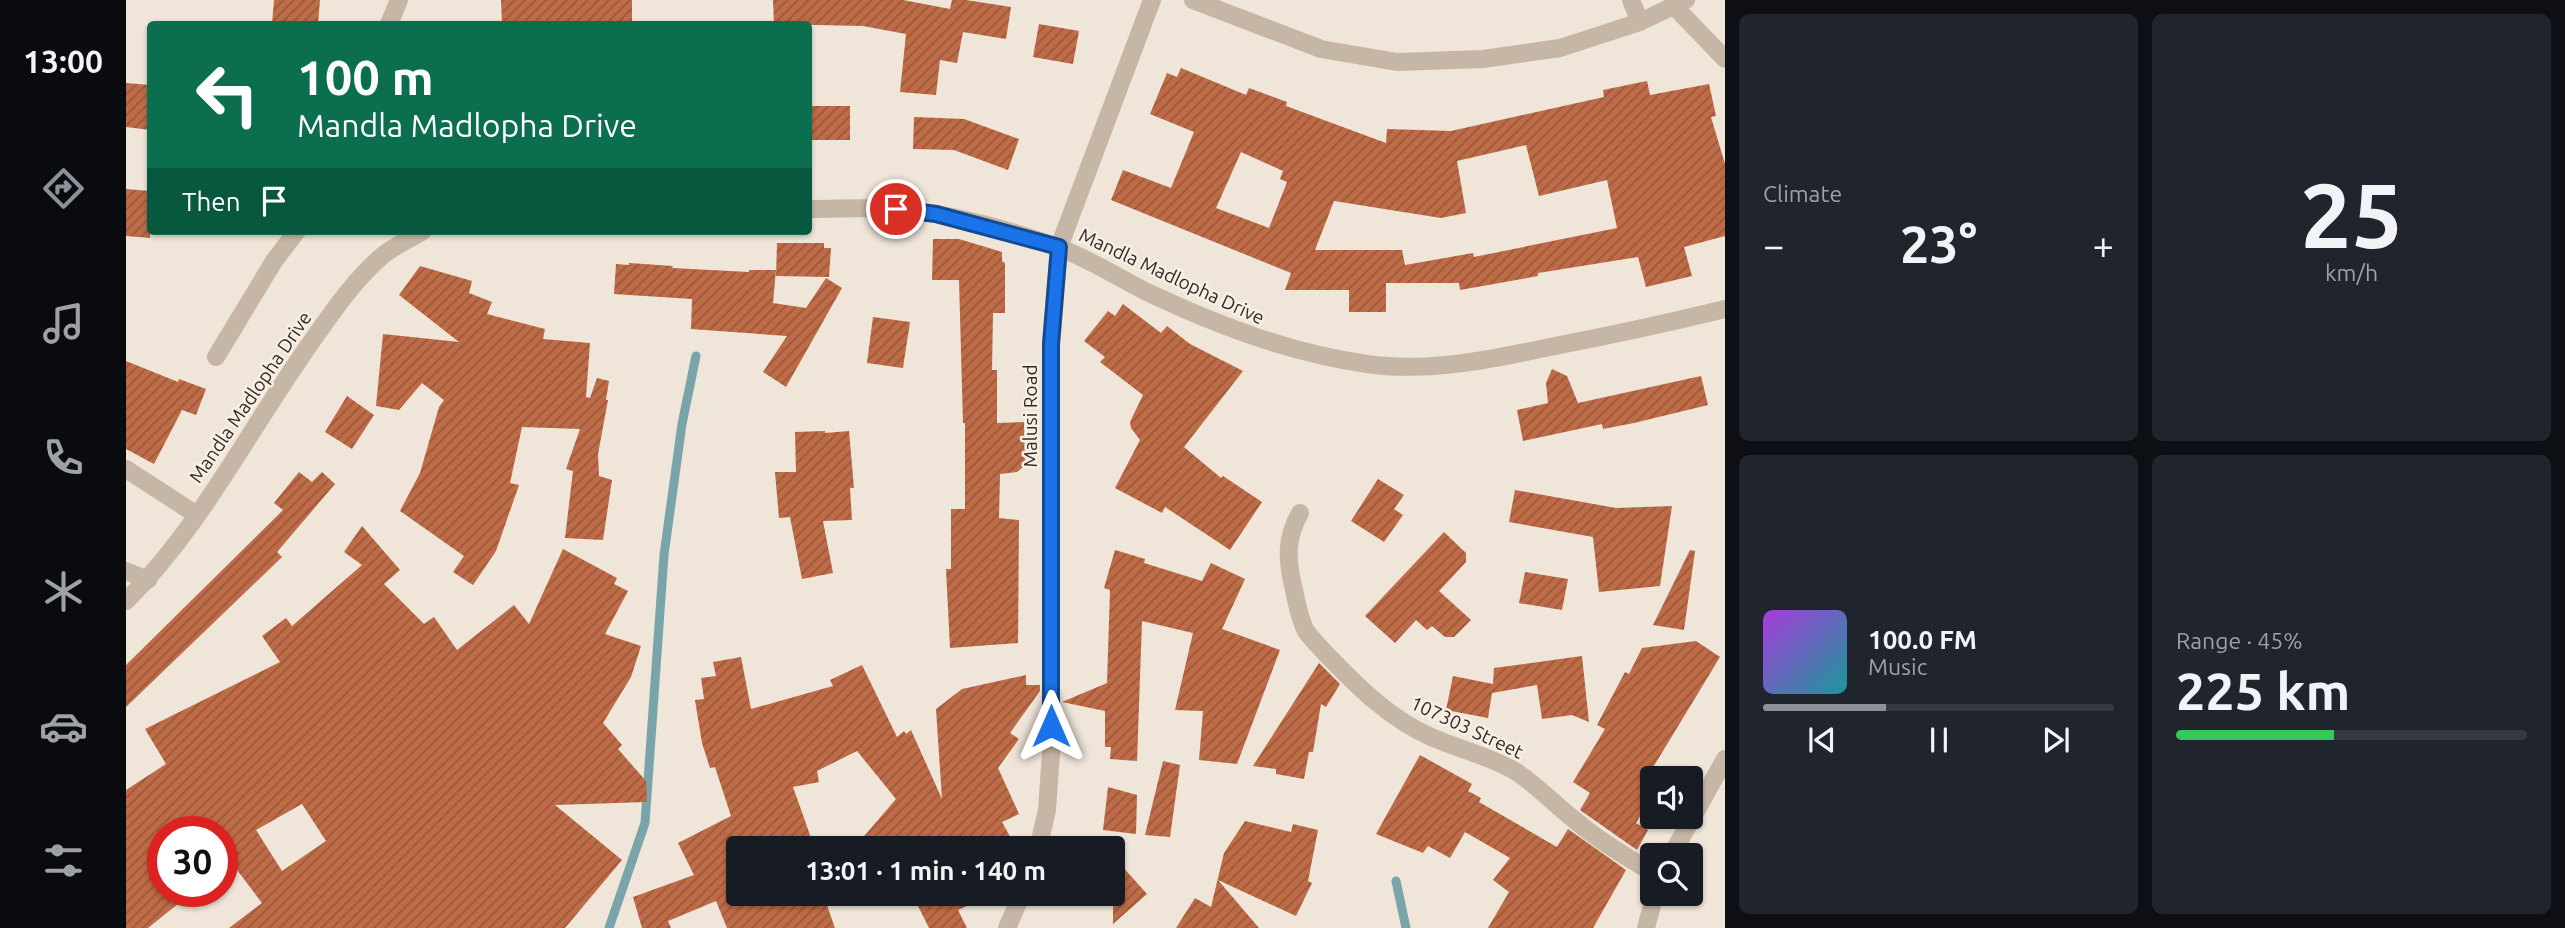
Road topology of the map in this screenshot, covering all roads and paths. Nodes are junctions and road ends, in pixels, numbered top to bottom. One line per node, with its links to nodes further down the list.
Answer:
1 (399, 0): 6 (street)
2 (1152, 0): 12 (street, Malusi Road)
3 (1193, 0): 7 (street)
4 (1631, 0): 7 (street)
5 (1680, 3): 7 (street); 8 (street)
6 (390, 21)
7 (1640, 22)
8 (1725, 59)
9 (812, 209): 12 (street, Mandla Madlopha Drive)
10 (294, 235): 14 (street)
11 (416, 235): 17 (street, Mandla Madlopha Drive)
12 (1059, 247): 13 (street, Mandla Madlopha Drive); 22 (street, Malusi Road)
13 (1725, 309)
14 (216, 357)
15 (126, 469): 17 (street)
16 (1300, 513): 24 (street, 107303 Street)
17 (197, 515): 19 (street, Mandla Madlopha Drive)
18 (126, 571): 19 (street)
19 (148, 580): 20 (street, Mandla Madlopha Drive)
20 (126, 601)
21 (1725, 759): 23 (street)
22 (1041, 836)
23 (1678, 843)
24 (1640, 865)
25 (1017, 906): 27 (street)
26 (1652, 906): 28 (street)
27 (1007, 928)
28 (1646, 928)

